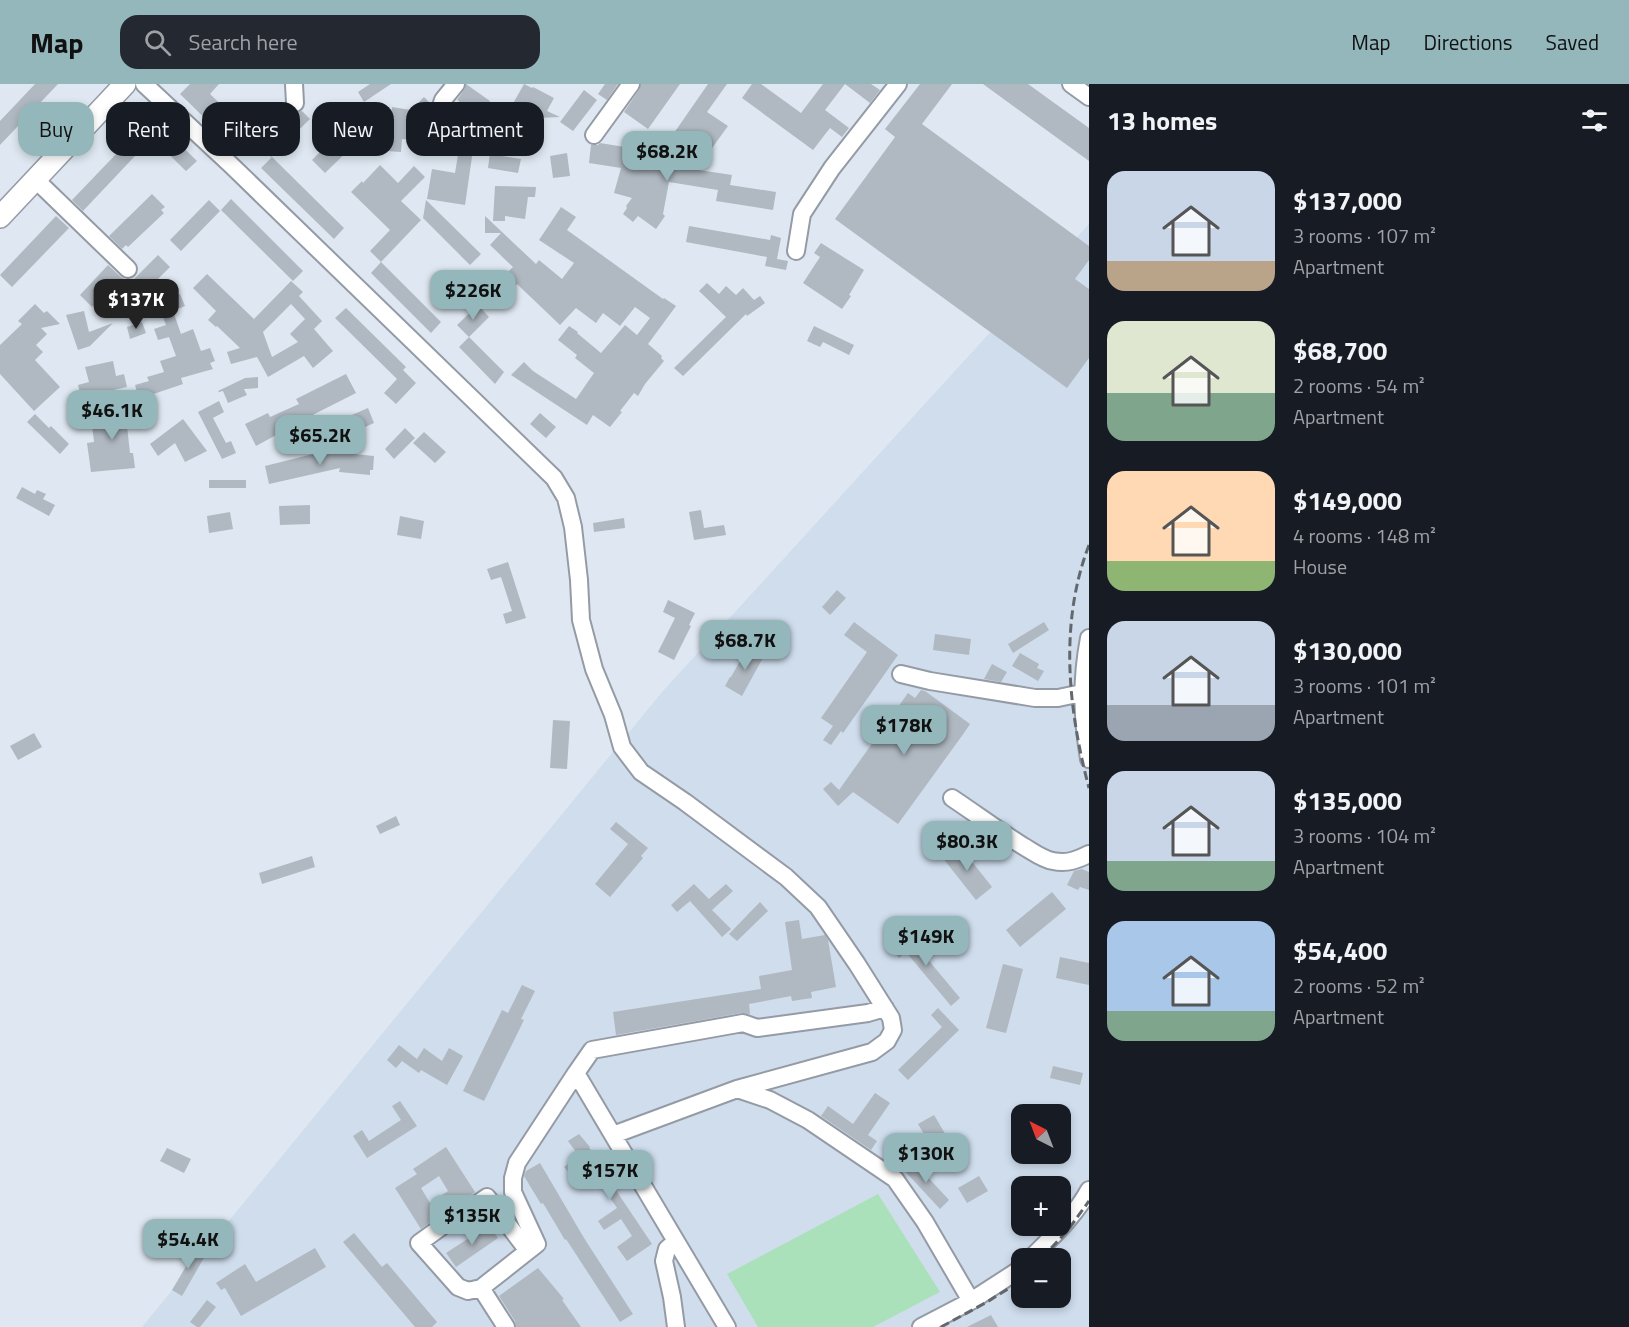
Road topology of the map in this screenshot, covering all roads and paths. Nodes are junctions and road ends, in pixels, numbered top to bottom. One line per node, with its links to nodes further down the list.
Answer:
1 (125, 84): 12 (main road)
2 (144, 84): 22 (street)
3 (294, 84): 9 (street)
4 (456, 84): 10 (street)
5 (631, 84): 11 (street)
6 (898, 84): 14 (street)
7 (1071, 84): 8 (street)
8 (1089, 97)
9 (295, 102)
10 (441, 102)
11 (594, 135)
12 (36, 180): 13 (main road); 15 (street)
13 (0, 217)
14 (796, 251)
15 (128, 269)
16 (1089, 638): 18 (street)
17 (901, 674): 18 (street)
18 (1082, 693): 19 (street)
19 (1089, 759)
20 (952, 798): 21 (street)
21 (1089, 854)
22 (885, 1008): 23 (street); 24 (street)
23 (576, 1073): 25 (street); 31 (street)
24 (737, 1089): 25 (street); 34 (street)
25 (614, 1135): 29 (street)
26 (1089, 1190): 30 (street)
27 (462, 1214): 31 (street)
28 (444, 1225): 33 (street)
29 (676, 1241): 36 (street); 37 (street)
30 (1041, 1248)
31 (528, 1251): 33 (street)
32 (1011, 1275): 34 (street)
33 (481, 1288): 35 (street)
34 (971, 1300): 38 (street)
35 (506, 1327)
36 (676, 1327)
37 (727, 1327)
38 (921, 1327)

